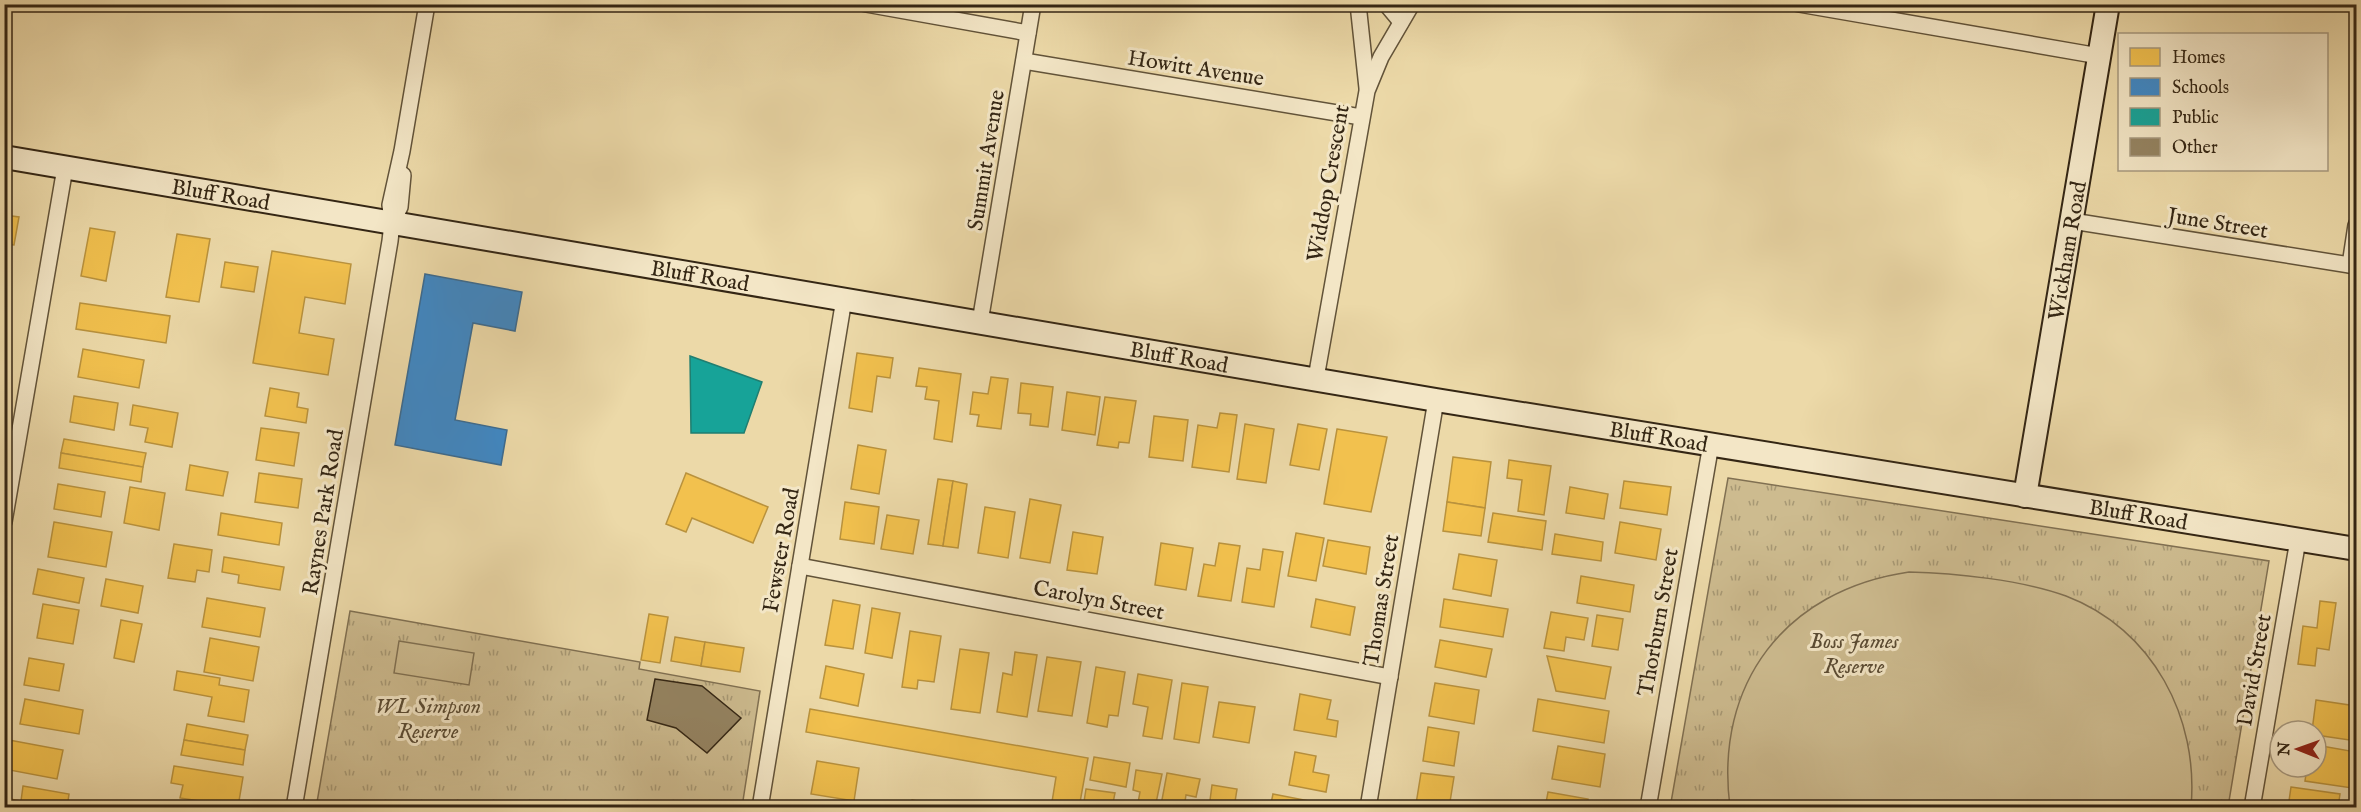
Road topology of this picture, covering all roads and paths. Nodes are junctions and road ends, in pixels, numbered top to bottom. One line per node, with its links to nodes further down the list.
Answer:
1 (427, 4): 17 (street, Raynes Park Road)
2 (866, 4): 9 (street)
3 (1033, 4): 9 (street, Summit Avenue)
4 (1358, 4): 12 (street)
5 (1386, 4): 8 (street)
6 (1799, 4): 10 (street)
7 (2108, 4): 10 (main road, Wickham Road)
8 (1407, 10): 12 (street, Widdop Crescent)
9 (1028, 33): 11 (street, Summit Avenue)
10 (2099, 56): 16 (main road, Wickham Road)
11 (1024, 61): 13 (street, Howitt Avenue); 21 (street, Summit Avenue)
12 (1367, 90): 13 (street, Widdop Crescent)
13 (1360, 117): 22 (street, Widdop Crescent)
14 (4, 158): 15 (main road, Bluff Road)
15 (65, 168): 17 (main road, Bluff Road); 26 (street)
16 (2072, 222): 19 (street, June Street); 25 (main road, Wickham Road)
17 (392, 224): 20 (main road, Bluff Road); 31 (street, Raynes Park Road)
18 (2356, 225): 19 (street)
19 (2353, 266)
20 (844, 299): 21 (main road, Bluff Road); 29 (street, Fewster Road)
21 (980, 322): 22 (main road, Bluff Road)
22 (1316, 378): 23 (main road, Bluff Road)
23 (1436, 400): 24 (main road, Bluff Road); 30 (street, Thomas Street)
24 (1711, 444): 25 (main road, Bluff Road); 34 (street, Thorburn Street)
25 (2025, 496): 27 (main road, Bluff Road)
26 (4, 522)
27 (2298, 540): 28 (main road, Bluff Road); 35 (street, David Street)
28 (2356, 549)
29 (800, 566): 30 (street, Carolyn Street); 32 (street, Fewster Road)
30 (1390, 677): 33 (street, Thomas Street)
31 (294, 807)
32 (760, 807)
33 (1368, 807)
34 (1648, 807)
35 (2252, 807)

